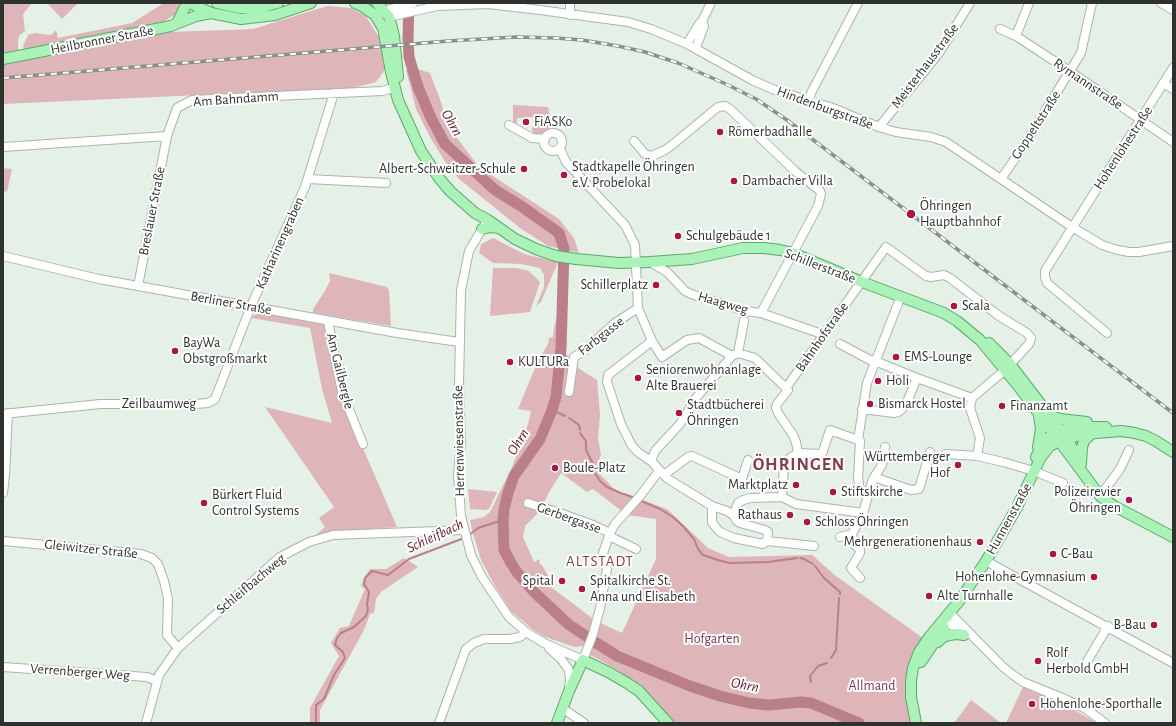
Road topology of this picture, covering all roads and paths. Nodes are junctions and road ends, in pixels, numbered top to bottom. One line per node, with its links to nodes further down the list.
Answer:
1 (217, 3): 2 (main road)
2 (278, 3)
3 (312, 3): 18 (main road)
4 (355, 3): 17 (main road)
5 (516, 3): 19 (street, Hindenburgstraße)
6 (570, 3): 19 (street)
7 (710, 3): 21 (street)
8 (858, 3): 34 (street)
9 (970, 3): 37 (street, Meisterhausstraße)
10 (1029, 3): 24 (street)
11 (1092, 3): 29 (street, Goppeltstraße)
12 (1161, 3): 16 (street)
13 (193, 4): 18 (main road); 20 (main road); 22 (main road)
14 (488, 4): 15 (street, Hindenburgstraße); 19 (street, Hindenburgstraße)
15 (416, 6): 17 (street, Hindenburgstraße)
16 (1173, 10)
17 (380, 13): 31 (main road); 48 (main road)
18 (212, 14): 20 (main road, Heilbronner Straße)
19 (568, 14): 25 (street, Hindenburgstraße)
20 (188, 19): 22 (main road, Heilbronner Straße)
21 (702, 21): 25 (street); 26 (street)
22 (177, 23): 27 (main road, Heilbronner Straße)
23 (1000, 29): 24 (street, Rymannstraße)
24 (1016, 36): 29 (street, Rymannstraße)
25 (687, 44): 26 (street, Hindenburgstraße)
26 (696, 48): 34 (street, Hindenburgstraße)
27 (3, 59)
28 (1173, 68): 30 (street, Hohenlohestraße)
29 (1071, 72): 35 (street, Rymannstraße); 45 (street, Goppeltstraße)
30 (1164, 83): 32 (street); 35 (street, Hohenlohestraße)
31 (394, 88): 33 (street, Am Bahndamm); 47 (main road)
32 (1173, 89)
33 (334, 93): 38 (street, Am Bahndamm); 44 (street, Katharinengraben)
34 (809, 100): 37 (street, Hindenburgstraße)
35 (1141, 120): 41 (street, Rymannstraße); 49 (street, Hohenlohestraße)
36 (509, 124): 39 (street)
37 (879, 127): 45 (street, Hindenburgstraße)
38 (167, 136): 42 (street); 58 (street, Breslauer Straße)
39 (545, 139): 43 (street); 43 (street)
40 (634, 141): 53 (street, Haagweg)
41 (1173, 142)
42 (3, 147)
43 (560, 149): 56 (street)
44 (308, 179): 46 (street, Katharinengraben); 60 (street, Katharinengraben)
45 (1000, 179): 49 (street, Hindenburgstraße)
46 (386, 184)
47 (475, 213): 48 (main road); 51 (street)
48 (488, 220): 50 (main road); 51 (street, Herrenwiesenstraße)
49 (1072, 227): 52 (street, Hindenburgstraße); 65 (street, Hohenlohestraße)
50 (498, 228): 51 (main road); 56 (main road)
51 (482, 229): 68 (street, Herrenwiesenstraße)
52 (1173, 246)
53 (793, 253): 55 (main road, Schillerstraße); 57 (main road, Schillerstraße); 62 (street, Haagweg)
54 (3, 256): 58 (street, Berliner Straße)
55 (650, 262): 56 (main road, Schillerstraße); 62 (street, Haagweg)
56 (637, 263): 61 (street)
57 (862, 282): 59 (main road, Schillerstraße); 66 (street, Bahnhofstraße); 72 (street, Bahnhofstraße)
58 (138, 286): 60 (street, Berliner Straße)
59 (901, 296): 71 (street); 72 (main road, Schillerstraße)
60 (251, 306): 63 (street, Berliner Straße); 79 (street, Zeilbaumweg)
61 (638, 308): 67 (street); 75 (street, Farbgasse)
62 (761, 313): 66 (street, Haagweg)
63 (328, 320): 68 (street, Berliner Straße); 86 (street, Am Gailbergle)
64 (744, 321): 70 (street)
65 (1107, 333)
66 (822, 334): 74 (street, Bahnhofstraße)
67 (652, 340): 70 (street); 96 (street)
68 (460, 342): 110 (street, Herrenwiesenstraße)
69 (840, 344): 71 (street)
70 (735, 354): 74 (street); 96 (street)
71 (875, 361): 73 (street); 77 (street)
72 (1008, 367): 76 (street); 78 (main road, Schillerstraße); 80 (main road, Schillerstraße)
73 (917, 378): 76 (street); 77 (street)
74 (787, 389): 91 (street, Bahnhofstraße)
75 (569, 392)
76 (972, 398): 94 (street)
77 (862, 409): 85 (street)
78 (1038, 412): 84 (main road, Schillerstraße); 92 (main road)
79 (6, 413): 103 (street)
80 (1049, 415): 81 (main road); 84 (main road, Schillerstraße)
81 (1118, 428): 83 (main road); 84 (main road)
82 (1093, 433): 83 (main road); 84 (main road); 97 (main road)
83 (1135, 433): 90 (main road)
84 (1060, 436): 92 (main road); 97 (main road); 98 (main road, Hunnenstraße)
85 (859, 441): 91 (street); 102 (street)
86 (363, 444)
87 (885, 446): 100 (street)
88 (1129, 450): 104 (street)
89 (930, 452): 100 (street)
90 (1173, 452)
91 (798, 453): 105 (street)
92 (1037, 453): 98 (main road)
93 (946, 454): 94 (street)
94 (977, 456): 98 (street)
95 (748, 460): 99 (street)
96 (651, 461): 99 (street)
97 (1082, 469): 104 (main road)
98 (1034, 471): 101 (street); 119 (main road, Hunnenstraße)
99 (661, 473): 107 (street); 111 (street)
100 (874, 477): 108 (street)
101 (1063, 483)
102 (860, 490)
103 (3, 493)
104 (1100, 496): 114 (main road)
105 (782, 497): 108 (street); 109 (street)
106 (528, 503): 111 (street, Gerbergasse)
107 (712, 506): 109 (street); 116 (street)
108 (863, 513): 112 (street)
109 (733, 515): 116 (street)
110 (464, 532): 123 (street, Herrenwiesenstraße); 127 (street, Schleifbachweg)
111 (610, 533): 118 (street); 129 (street)
112 (852, 534): 113 (street); 120 (street)
113 (840, 537)
114 (1173, 537)
115 (3, 541): 127 (street, Gleiwitzer Straße)
116 (767, 541): 117 (street)
117 (814, 546)
118 (636, 549)
119 (986, 561): 121 (main road, Hunnenstraße); 122 (street)
120 (860, 578)
121 (949, 618): 124 (street); 125 (street); 128 (main road, Hunnenstraße); 134 (main road, Hunnenstraße)
122 (1108, 626): 130 (street); 132 (street)
123 (526, 632): 126 (street, Herrenwiesenstraße); 138 (street)
124 (964, 635): 125 (street); 128 (main road)
125 (975, 639): 143 (street)
126 (544, 644): 129 (street, Herrenwiesenstraße); 135 (street)
127 (178, 648): 133 (street, Schleifbachweg)
128 (928, 652): 134 (main road, Hunnenstraße)
129 (583, 660): 135 (main road); 141 (main road)
130 (1173, 663)
131 (3, 667): 133 (street, Verrenberger Weg)
132 (1082, 670)
133 (156, 681): 137 (street, Schleifbachweg)
134 (911, 681): 142 (main road, Hunnenstraße)
135 (569, 691): 136 (main road)
136 (562, 708): 139 (main road); 140 (street)
137 (146, 723)
138 (439, 723)
139 (557, 723)
140 (584, 723)
141 (668, 723)
142 (916, 723)
143 (1105, 723)

